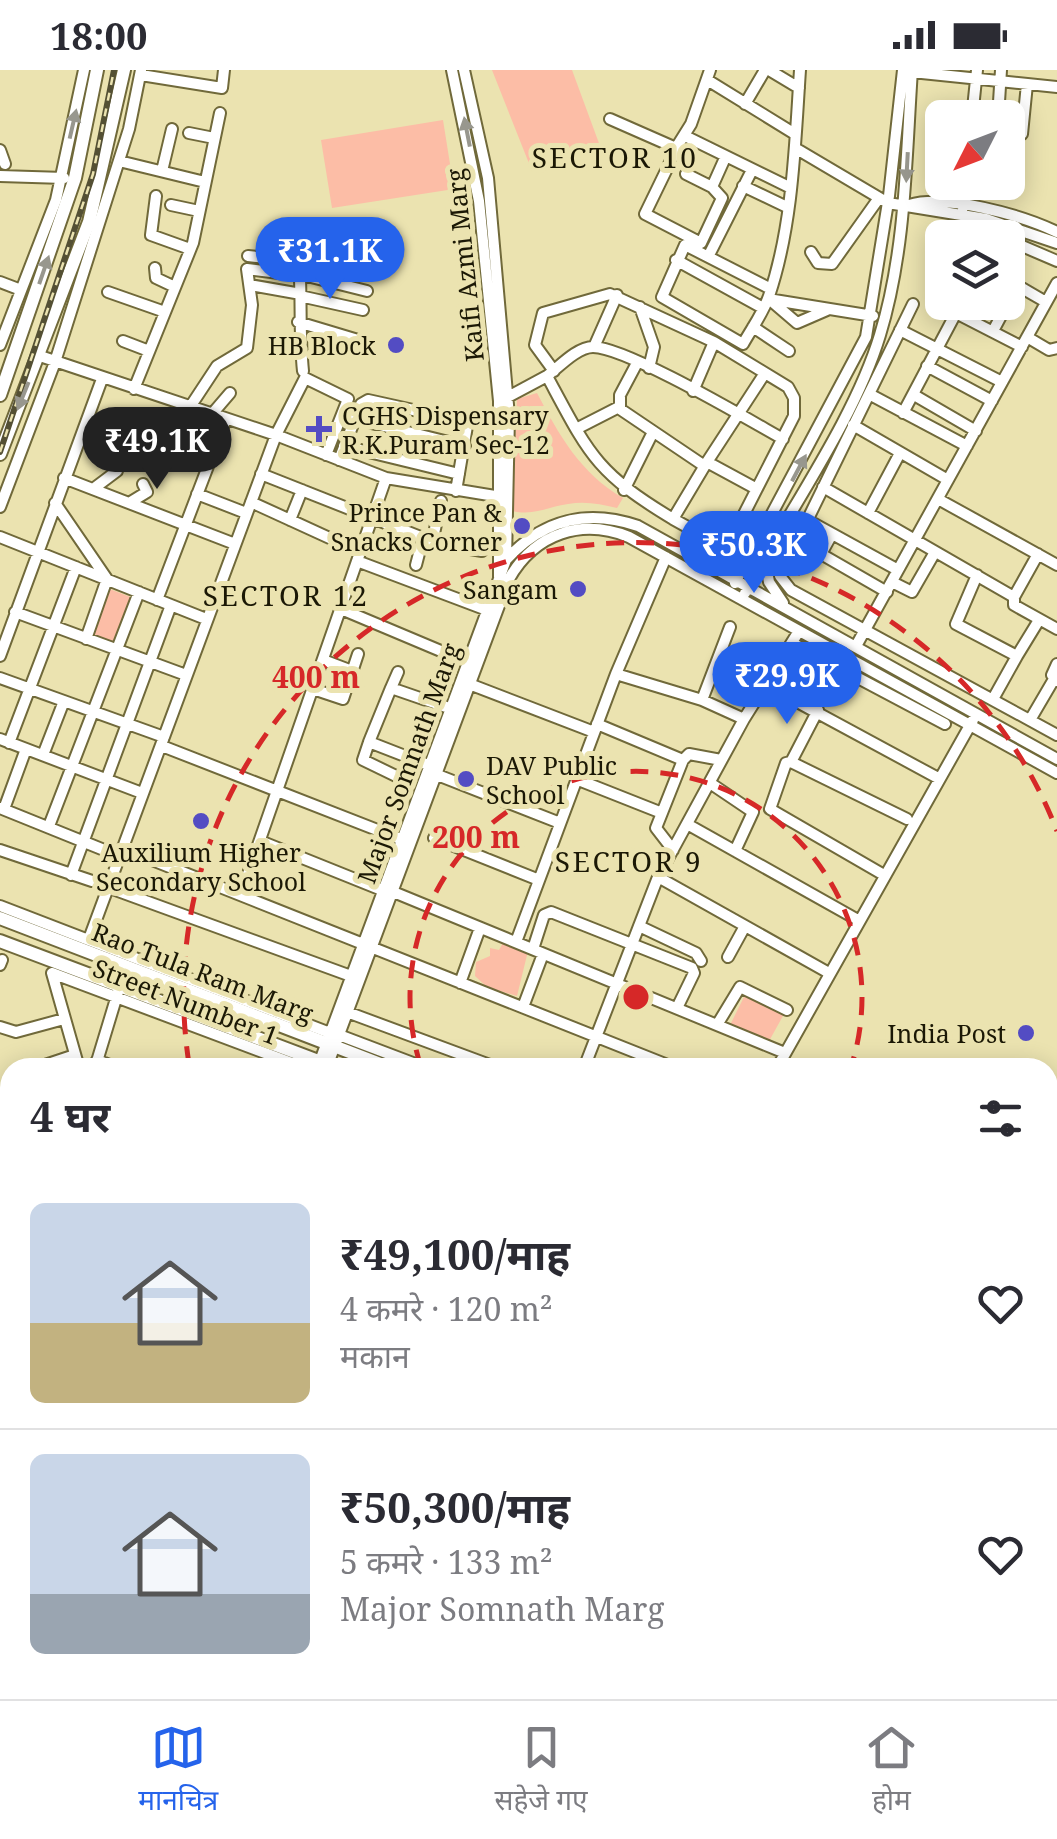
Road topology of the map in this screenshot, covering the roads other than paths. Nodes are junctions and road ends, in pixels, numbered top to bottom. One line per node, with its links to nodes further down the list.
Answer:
1 (84, 70): 38 (street, one-way to 1)
2 (96, 70): 38 (main road)
3 (124, 70): 102 (main road)
4 (224, 70): 12 (street)
5 (452, 70): 117 (street, Kaifi Azmi Marg, one-way to 5)
6 (464, 70): 117 (street)
7 (767, 70): 18 (street); 20 (street)
8 (800, 70): 18 (street)
9 (1032, 70): 16 (street)
10 (909, 71): 11 (street); 46 (street); 49 (street, one-way to 49)
11 (948, 72): 13 (street)
12 (141, 73): 32 (street)
13 (977, 74): 15 (street); 19 (street)
14 (709, 76): 20 (street); 28 (street)
15 (1000, 76): 16 (street)
16 (1029, 84): 17 (street); 22 (street)
17 (1057, 87)
18 (798, 88): 26 (street)
19 (974, 100)
20 (745, 104): 26 (street)
21 (220, 113): 27 (street)
22 (1025, 113)
23 (610, 119): 28 (street)
24 (172, 129): 34 (street)
25 (189, 133): 27 (street)
26 (795, 134): 29 (street)
27 (214, 138): 39 (street)
28 (682, 141): 31 (street); 40 (street)
29 (795, 148): 42 (street); 46 (street)
30 (0, 150): 33 (street)
31 (725, 158): 35 (street); 40 (street)
32 (118, 161): 34 (street); 103 (street)
33 (5, 164)
34 (162, 172): 39 (street)
35 (751, 172): 41 (street); 42 (street)
36 (686, 174): 40 (street)
37 (0, 176): 38 (street)
38 (68, 178): 72 (street); 116 (main road, one-way to 38)
39 (205, 182): 52 (street)
40 (712, 186)
41 (743, 186): 48 (street); 60 (street)
42 (790, 187): 48 (street)
43 (156, 196): 57 (street)
44 (938, 200): 50 (street)
45 (964, 200): 51 (street)
46 (884, 201): 49 (street); 58 (street); 84 (street)
47 (171, 204): 52 (street)
48 (787, 206): 77 (street)
49 (906, 206): 50 (street); 182 (street)
50 (938, 207): 51 (street)
51 (963, 210): 54 (street); 55 (street)
52 (199, 212): 57 (street)
53 (295, 231): 62 (street)
54 (1057, 232)
55 (1057, 243)
56 (1025, 248): 63 (street)
57 (190, 249): 70 (street)
58 (811, 252)
59 (248, 256): 62 (street)
60 (709, 256): 61 (street); 77 (street)
61 (676, 260): 77 (street); 89 (street)
62 (301, 261): 65 (street); 66 (street)
63 (1057, 261)
64 (155, 268): 70 (street)
65 (365, 269)
66 (303, 275): 69 (street); 73 (street); 75 (street)
67 (0, 282): 72 (street)
68 (1057, 283): 78 (street)
69 (250, 284): 75 (street); 120 (street)
70 (175, 287): 83 (street)
71 (1025, 289): 78 (street)
72 (21, 290): 96 (street)
73 (367, 291)
74 (108, 292): 83 (street)
75 (301, 295): 81 (street); 88 (street)
76 (617, 295): 80 (street); 97 (street); 108 (street)
77 (767, 299): 82 (street); 82 (street); 89 (street)
78 (1046, 302): 95 (street)
79 (913, 304): 90 (street)
80 (640, 306): 94 (street); 104 (street)
81 (363, 310)
82 (827, 310): 84 (street)
83 (165, 312): 101 (street)
84 (873, 316): 168 (street, one-way to 84)
85 (951, 320): 98 (street)
86 (975, 320): 91 (street)
87 (997, 320): 91 (street)
88 (298, 322): 92 (street); 106 (street)
89 (752, 327): 100 (street)
90 (900, 330): 98 (street); 114 (street)
91 (993, 330): 95 (street)
92 (358, 340)
93 (123, 341): 101 (street)
94 (714, 342): 107 (street); 112 (street)
95 (1024, 342): 99 (street); 110 (street)
96 (0, 345)
97 (594, 347): 104 (street); 108 (street)
98 (935, 348): 105 (street); 110 (street)
99 (1057, 348)
100 (790, 350)
101 (149, 351): 111 (street)
102 (40, 356): 103 (street); 136 (main road, one-way to 136)
103 (56, 362): 109 (street); 159 (street)
104 (643, 365): 112 (street); 119 (street)
105 (926, 366): 115 (street); 118 (street)
106 (302, 371)
107 (765, 373): 123 (street); 131 (street)
108 (550, 374): 117 (street); 127 (street)
109 (102, 379): 111 (street); 143 (street)
110 (1002, 382): 118 (street)
111 (134, 389): 120 (street)
112 (693, 391): 123 (street)
113 (230, 393): 122 (street)
114 (868, 394): 121 (street); 126 (street)
115 (914, 394): 121 (street); 128 (street)
116 (0, 395)
117 (503, 399): 154 (street, Kaifi Azmi Marg)
118 (992, 401): 128 (street)
119 (619, 406): 127 (street); 129 (street)
120 (190, 407): 122 (street)
121 (904, 413): 134 (street)
122 (212, 414): 124 (street)
123 (741, 415): 131 (street); 139 (street)
124 (226, 419): 130 (street); 153 (street)
125 (355, 419): 132 (street); 133 (street); 133 (street)
126 (854, 425): 135 (street); 147 (street)
127 (576, 429): 151 (street)
128 (976, 430): 134 (street)
129 (653, 432): 139 (street); 151 (street)
130 (276, 435): 137 (street); 137 (street); 141 (street)
131 (783, 439): 149 (street)
132 (344, 446): 138 (street); 142 (street)
133 (464, 446): 142 (street)
134 (967, 446): 145 (street)
135 (900, 453): 145 (street); 161 (street)
136 (0, 454)
137 (326, 455): 138 (street)
138 (339, 460): 144 (street)
139 (705, 464): 149 (street); 164 (street)
140 (117, 471): 148 (street)
141 (262, 474): 150 (street); 160 (street)
142 (459, 474): 152 (street)
143 (64, 478): 148 (street); 157 (street)
144 (386, 478): 152 (street); 162 (street)
145 (948, 480): 155 (street)
146 (143, 484): 158 (street)
147 (823, 487): 161 (street); 166 (street)
148 (93, 488): 158 (street)
149 (755, 488): 163 (street)
150 (302, 490): 162 (street); 165 (street)
151 (624, 490): 164 (street)
152 (456, 491): 154 (street)
153 (197, 494): 160 (street); 167 (street)
154 (502, 497): 183 (street); 190 (street, Kaifi Azmi Marg)
155 (938, 499): 171 (street); 179 (street)
156 (442, 502): 172 (street)
157 (55, 503): 174 (street); 175 (street)
158 (130, 503): 167 (street)
159 (0, 506)
160 (249, 508): 165 (street); 173 (street)
161 (868, 513): 171 (street)
162 (371, 517): 172 (street); 180 (street)
163 (742, 518): 164 (street); 168 (street)
164 (673, 519)
165 (290, 520): 180 (street)
166 (807, 520): 169 (street); 207 (street)
167 (186, 525): 173 (street); 197 (street)
168 (764, 531): 178 (street)
169 (832, 534): 188 (street); 193 (street)
170 (0, 537): 175 (street)
171 (915, 540): 177 (street); 188 (street)
172 (428, 542): 176 (street); 187 (street)
173 (235, 544): 203 (street)
174 (90, 549): 186 (street); 191 (street)
175 (36, 551): 186 (street); 202 (street)
176 (482, 552)
177 (935, 552): 189 (street); 193 (street)
178 (752, 553): 184 (street); 192 (street)
179 (1038, 554): 185 (street); 196 (street)
180 (359, 557): 199 (street); 200 (street)
181 (666, 557): 192 (street, Major Somnath Marg); 223 (street); 227 (street, Major Somnath Marg)
182 (765, 558): 195 (street); 201 (street)
183 (506, 560): 184 (street, Major Somnath Marg); 190 (street, Major Somnath Marg)
184 (706, 564): 192 (street, Major Somnath Marg)
185 (1057, 564)
186 (73, 566): 191 (street); 205 (street)
187 (416, 566)
188 (898, 570): 193 (street)
189 (977, 576): 196 (street); 216 (street)
190 (499, 578): 200 (street, Major Somnath Marg)
191 (107, 580): 194 (street); 210 (street)
192 (733, 586): 195 (street, Major Somnath Marg)
193 (889, 587): 207 (street)
194 (139, 592): 197 (street); 213 (street)
195 (745, 593): 201 (street, Major Somnath Marg); 209 (street, Major Somnath Marg)
196 (1014, 597): 204 (street)
197 (157, 600): 198 (street)
198 (171, 605): 203 (street); 218 (street)
199 (340, 610): 217 (street); 219 (street)
200 (487, 610): 219 (street, Major Somnath Marg)
201 (790, 610): 212 (street, Major Somnath Marg)
202 (15, 612): 205 (street); 215 (street)
203 (206, 619): 224 (street)
204 (1039, 620): 208 (street); 216 (street)
205 (54, 626): 210 (street); 229 (street)
206 (730, 627): 234 (street)
207 (866, 630): 212 (street); 232 (street)
208 (1057, 630)
209 (799, 631): 211 (street); 239 (street, Major Somnath Marg)
210 (86, 638): 213 (street)
211 (792, 643): 228 (street); 242 (street)
212 (856, 646): 239 (street, Major Somnath Marg)
213 (119, 651): 218 (street); 237 (street)
214 (358, 654): 221 (street)
215 (0, 656)
216 (1017, 656): 232 (street)
217 (323, 660): 221 (street); 231 (street)
218 (150, 662): 224 (street); 241 (street)
219 (467, 662): 227 (street, Major Somnath Marg)
220 (1057, 664): 226 (street)
221 (352, 672): 231 (street)
222 (398, 672): 230 (street)
223 (616, 674): 234 (street); 243 (street)
224 (186, 675): 246 (street)
225 (0, 678): 229 (street)
226 (1055, 680): 240 (street)
227 (464, 682): 235 (street, Major Somnath Marg); 243 (street); 255 (street, Major Somnath Marg)
228 (764, 684): 236 (street); 238 (street)
229 (30, 688): 233 (street); 245 (street)
230 (391, 688): 235 (street); 247 (street)
231 (313, 689): 262 (street)
232 (993, 699): 240 (street)
233 (64, 700): 237 (street); 249 (street)
234 (702, 700): 238 (street)
235 (449, 708): 255 (street, Major Somnath Marg)
236 (818, 710): 253 (street); 258 (street)
237 (95, 711): 241 (street); 254 (street)
238 (744, 719): 252 (street)
239 (973, 719): 250 (street, Major Somnath Marg); 256 (street, Major Somnath Marg); 258 (street)
240 (1030, 720): 244 (street)
241 (128, 722): 246 (street); 260 (street)
242 (945, 724)
243 (596, 728): 251 (street); 259 (street)
244 (1057, 734)
245 (5, 741): 248 (street)
246 (163, 741): 262 (street); 263 (street)
247 (369, 742): 255 (street); 257 (street)
248 (26, 749): 249 (street); 264 (street)
249 (43, 756): 254 (street)
250 (1057, 759)
251 (683, 760): 252 (street); 265 (street)
252 (721, 760): 261 (street)
253 (791, 762): 266 (street); 279 (street)
254 (72, 766): 260 (street); 269 (street)
255 (431, 769): 267 (street); 270 (street, Major Somnath Marg); 273 (street, Major Somnath Marg)
256 (1057, 773)
257 (396, 776)
258 (938, 778): 279 (street)
259 (576, 779): 265 (street); 267 (street)
260 (106, 780): 263 (street); 271 (street)
261 (710, 783): 268 (street); 276 (street)
262 (277, 792): 272 (street); 273 (street)
263 (142, 793): 277 (street)
264 (2, 808): 269 (street)
265 (662, 813): 275 (street)
266 (907, 819)
267 (560, 823): 281 (street)
268 (687, 824): 275 (street); 276 (street)
269 (49, 826): 271 (street)
270 (424, 834): 273 (street, Major Somnath Marg); 281 (street)
271 (84, 838): 277 (street); 278 (street)
272 (260, 841): 284 (street); 285 (street)
273 (405, 841): 284 (street, Major Somnath Marg)
274 (0, 850): 278 (street)
275 (672, 850): 280 (street)
276 (735, 851): 288 (street)
277 (121, 852): 283 (street); 285 (street)
278 (71, 874): 282 (street)
279 (884, 874): 288 (street)
280 (658, 878): 289 (street); 290 (street)
281 (539, 880): 294 (street)
282 (92, 881)
283 (107, 887): 292 (street); 301 (street)
284 (387, 890): 291 (street); 296 (street, Major Somnath Marg)
285 (241, 894): 296 (street)
286 (0, 906): 292 (street)
287 (0, 918): 313 (main road, Rao Tula Ram Marg)
288 (858, 920): 300 (street)
289 (639, 926): 295 (street); 299 (street)
290 (746, 926): 298 (street); 300 (street)
291 (480, 928): 294 (street); 302 (street)
292 (88, 939): 313 (street)
293 (0, 941): 304 (main road, Rao Tula Ram Marg)
294 (516, 942): 297 (street)
295 (632, 944): 297 (street); 303 (street); 306 (street)
296 (367, 946): 301 (street, Major Somnath Marg); 302 (street); 308 (street, Major Somnath Marg)
297 (538, 952): 303 (street); 305 (street)
298 (728, 958)
299 (701, 960)
300 (829, 973): 314 (street)
301 (351, 976): 313 (street, Major Somnath Marg)
302 (460, 982): 305 (street)
303 (616, 984): 306 (street); 312 (street)
304 (118, 991): 309 (street, Street Number 1); 318 (street); 319 (street, Street Number 1); 320 (main road, Rao Tula Ram Marg)
305 (523, 1008): 312 (street)
306 (677, 1008): 310 (street)
307 (787, 1010): 310 (street)
308 (348, 1012): 313 (street, Major Somnath Marg); 324 (street)
309 (64, 1019): 311 (street); 315 (street)
310 (718, 1025): 314 (street)
311 (0, 1027)
312 (596, 1036): 325 (street); 326 (street)
313 (333, 1039): 321 (street, Major Somnath Marg); 322 (main road, Rao Tula Ram Marg); 323 (street)
314 (785, 1053): 327 (street)
315 (75, 1055): 316 (street); 317 (street)
316 (66, 1058)
317 (76, 1058)
318 (98, 1058)
319 (281, 1058)
320 (311, 1058)
321 (329, 1058)
322 (371, 1058)
323 (394, 1058)
324 (471, 1058)
325 (588, 1058)
326 (650, 1058)
327 (783, 1058)

